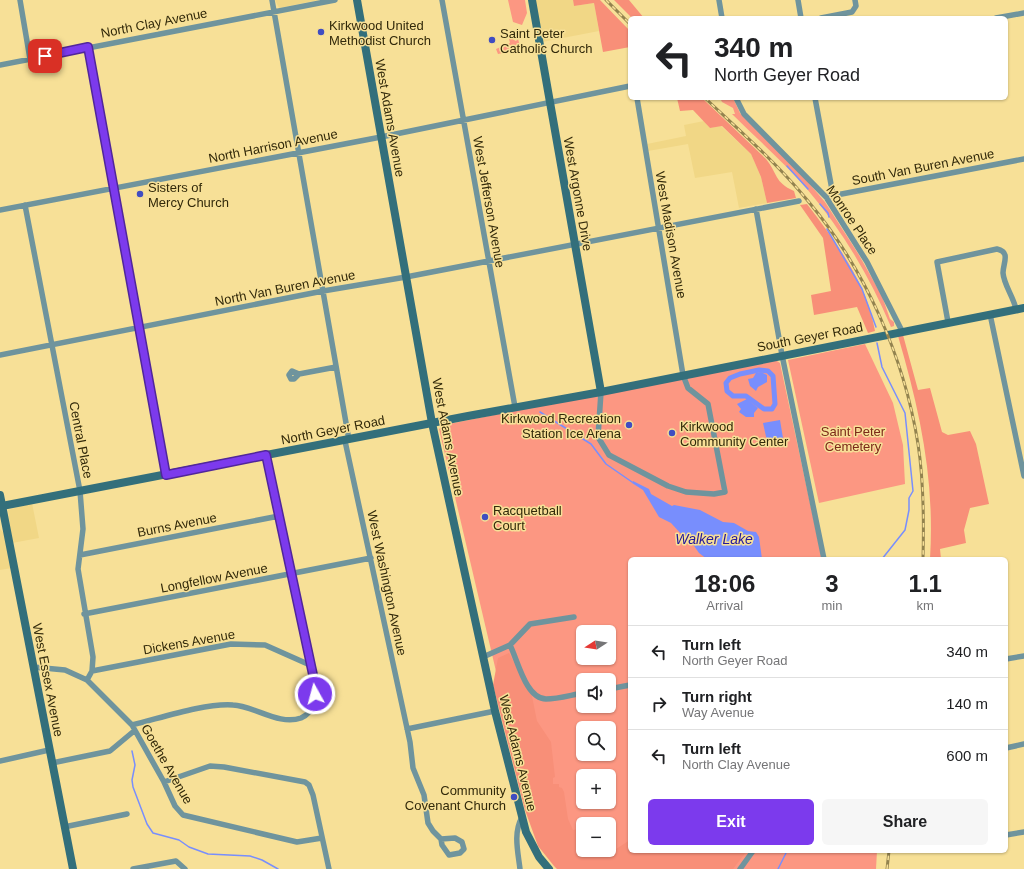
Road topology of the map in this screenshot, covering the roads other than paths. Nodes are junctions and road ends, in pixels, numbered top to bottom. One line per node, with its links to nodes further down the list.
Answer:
1 (20, 0): 17 (street)
2 (272, 0): 10 (street, West Washington Avenue)
3 (336, 0): 10 (street, North Clay Avenue)
4 (357, 0): 25 (street, West Adams Avenue)
5 (442, 0): 24 (street, West Jefferson Avenue)
6 (532, 0): 23 (street, West Argonne Drive)
7 (719, 0): 12 (street)
8 (798, 0): 13 (street)
9 (855, 0): 14 (street)
10 (274, 12): 16 (street, North Clay Avenue); 26 (street, West Washington Avenue)
11 (1024, 13): 15 (street)
12 (722, 16)
13 (801, 16)
14 (831, 16)
15 (1007, 16)
16 (88, 47): 17 (street, North Clay Avenue); 28 (street)
17 (30, 59): 18 (street, North Clay Avenue)
18 (0, 65)
19 (628, 86): 23 (street, North Harrison Avenue)
20 (637, 100): 35 (street, West Madison Avenue)
21 (737, 100): 30 (street, Monroe Place)
22 (815, 100): 29 (street)
23 (549, 103): 24 (street, North Harrison Avenue); 36 (street, West Argonne Drive)
24 (464, 120): 25 (street, North Harrison Avenue); 37 (street, West Jefferson Avenue)
25 (381, 137): 26 (street, North Harrison Avenue); 38 (street, West Adams Avenue)
26 (298, 152): 28 (street, North Harrison Avenue); 39 (street, West Washington Avenue)
27 (1024, 159): 29 (street, South Van Buren Avenue)
28 (113, 187): 32 (street, North Harrison Avenue); 43 (street)
29 (833, 196): 30 (street, South Van Buren Avenue)
30 (826, 197): 44 (street, Monroe Place)
31 (799, 200): 33 (street)
32 (25, 205): 34 (street, North Harrison Avenue); 45 (street, Central Place)
33 (756, 209): 35 (street); 47 (street)
34 (0, 210)
35 (658, 227): 36 (street); 50 (street, West Madison Avenue)
36 (575, 244): 37 (street, North Van Buren Avenue); 51 (street, West Argonne Drive)
37 (488, 261): 38 (street, North Van Buren Avenue); 52 (street, West Jefferson Avenue)
38 (406, 277): 39 (street, North Van Buren Avenue); 53 (street, West Adams Avenue)
39 (323, 291): 43 (street, North Van Buren Avenue); 48 (street, West Washington Avenue)
40 (1020, 308): 41 (street, South Geyer Road); 42 (street)
41 (990, 314): 42 (street, South Geyer Road); 56 (street)
42 (948, 322): 44 (street, South Geyer Road)
43 (139, 328): 45 (street, North Van Buren Avenue); 57 (street)
44 (902, 331): 47 (street, South Geyer Road)
45 (51, 346): 46 (street, North Van Buren Avenue); 59 (street, Central Place)
46 (0, 355)
47 (782, 355): 50 (street, South Geyer Road); 65 (street)
48 (336, 367): 49 (street); 54 (street, West Washington Avenue)
49 (299, 374)
50 (683, 375): 51 (street, South Geyer Road); 51 (street)
51 (601, 392): 52 (street, North Geyer Road)
52 (515, 407): 53 (street, North Geyer Road)
53 (432, 423): 54 (street, North Geyer Road); 72 (street, West Adams Avenue)
54 (347, 440): 55 (street, North Geyer Road); 66 (street, West Washington Avenue)
55 (266, 455): 57 (street, North Geyer Road); 62 (street)
56 (1022, 456): 58 (street)
57 (166, 475): 59 (street, North Geyer Road)
58 (1024, 476)
59 (80, 490): 61 (street, North Geyer Road); 64 (street, Central Place)
60 (0, 495): 61 (street, West Essex Avenue)
61 (1, 507): 63 (street, West Essex Avenue)
62 (279, 516): 64 (street, Burns Avenue); 67 (street)
63 (3, 530): 75 (street, West Essex Avenue)
64 (80, 555): 68 (street, Central Place)
65 (824, 557)
66 (371, 558): 67 (street, Longfellow Avenue); 83 (street, West Washington Avenue)
67 (291, 574): 68 (street, Longfellow Avenue); 74 (street)
68 (84, 614): 76 (street, Central Place)
69 (574, 617): 70 (street)
70 (510, 645): 72 (street); 80 (street)
71 (1024, 656): 73 (street)
72 (483, 657): 81 (street, West Adams Avenue)
73 (1008, 660)
74 (310, 665): 76 (street, Dickens Avenue); 82 (street)
75 (33, 667): 77 (street, Goethe Avenue); 86 (street, West Essex Avenue)
76 (92, 671): 77 (street, Central Place)
77 (87, 680): 82 (street, Goethe Avenue)
78 (628, 685): 79 (street)
79 (616, 688)
80 (576, 694)
81 (495, 712): 83 (street); 91 (street, West Adams Avenue)
82 (133, 728): 88 (street); 89 (street, Goethe Avenue)
83 (407, 729): 96 (street, West Washington Avenue)
84 (1024, 744): 85 (street)
85 (1008, 748)
86 (49, 750): 87 (street); 88 (street, West Essex Avenue)
87 (0, 761)
88 (52, 763): 92 (street, West Essex Avenue)
89 (164, 782): 95 (street, Goethe Avenue); 95 (street)
90 (127, 814): 92 (street)
91 (522, 817): 102 (street); 103 (street, West Adams Avenue)
92 (64, 827): 98 (street, West Essex Avenue)
93 (1024, 832): 94 (street)
94 (1008, 835)
95 (322, 838): 101 (street)
96 (441, 839)
97 (752, 853): 104 (street)
98 (73, 869)
99 (133, 869): 100 (street)
100 (185, 869)
101 (329, 869)
102 (520, 869)
103 (548, 869)
104 (740, 869)

